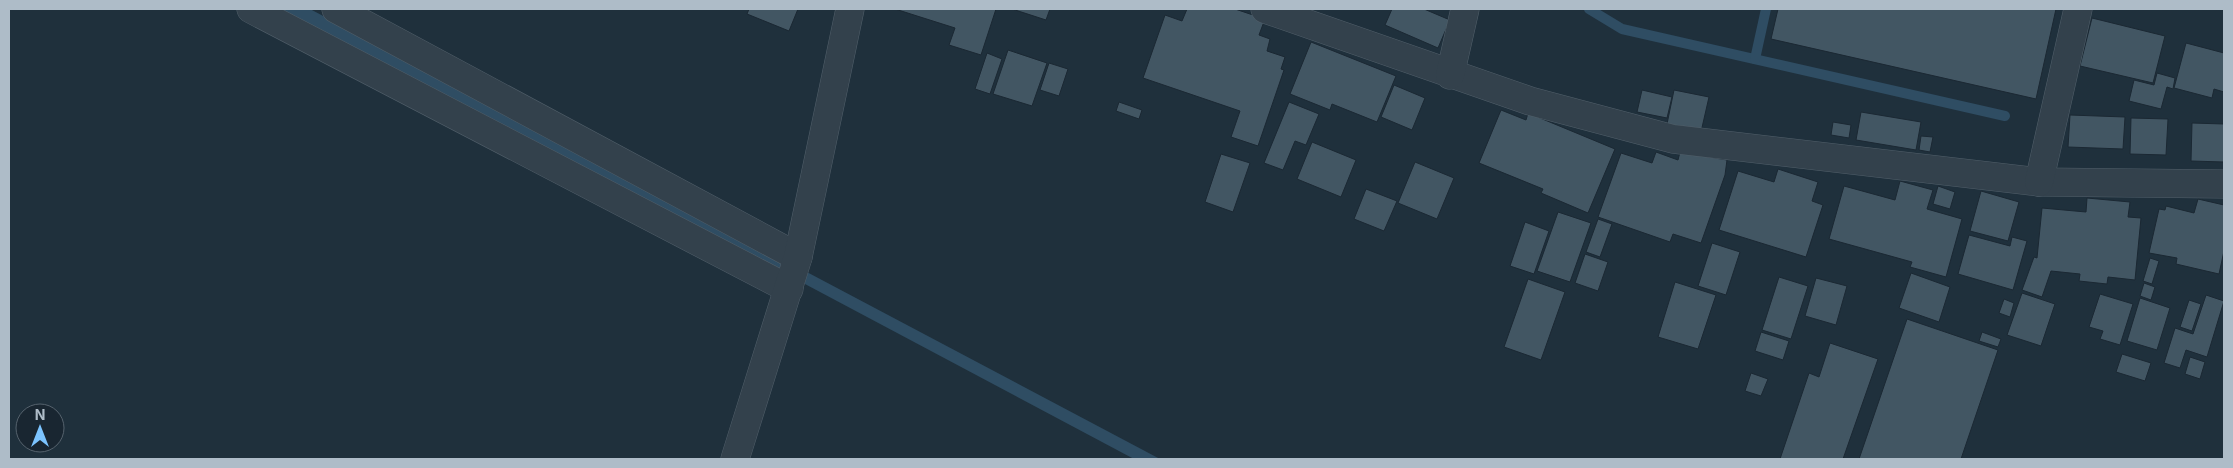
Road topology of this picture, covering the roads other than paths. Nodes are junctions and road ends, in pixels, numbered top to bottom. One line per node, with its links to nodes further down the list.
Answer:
1 (336, 9): 10 (street)
2 (850, 9): 10 (street)
3 (1265, 9): 7 (street)
4 (1464, 9): 7 (street)
5 (2078, 9): 8 (street)
6 (259, 10): 10 (street)
7 (1450, 75): 8 (street)
8 (2039, 182): 9 (street)
9 (2224, 184)
10 (793, 273): 11 (street)
11 (735, 459)

